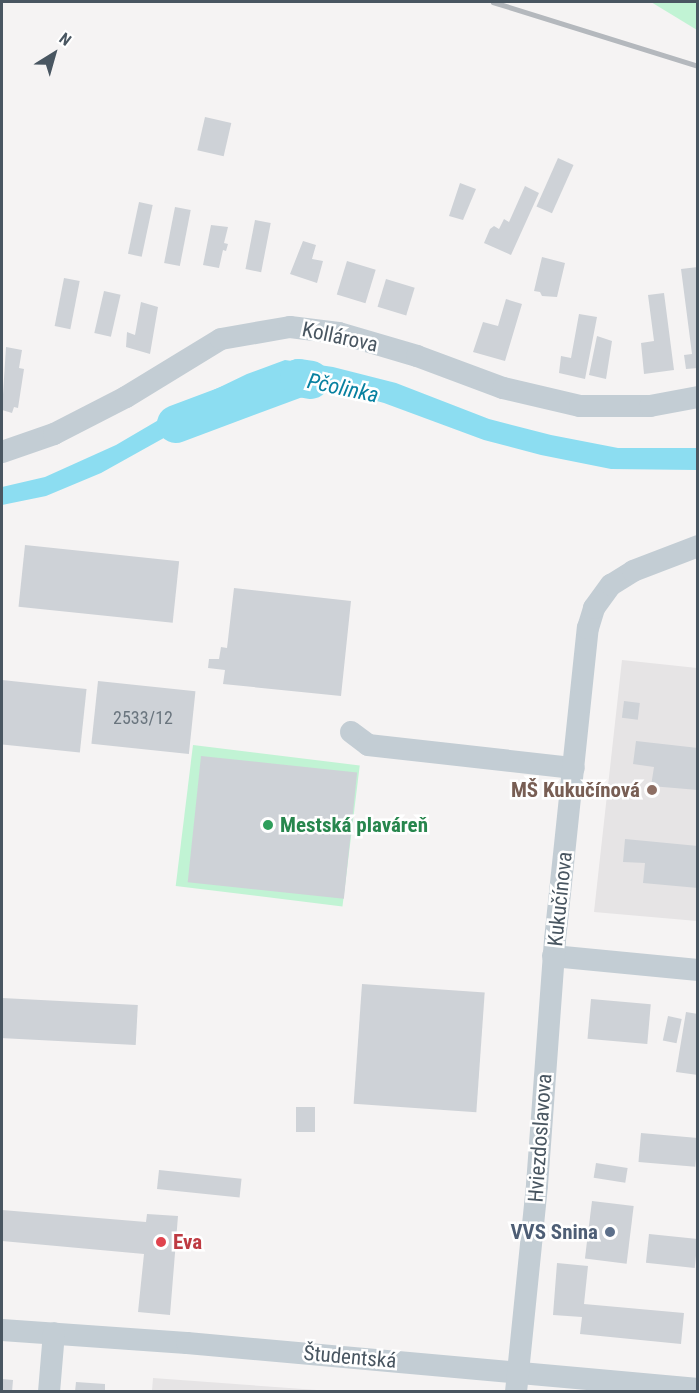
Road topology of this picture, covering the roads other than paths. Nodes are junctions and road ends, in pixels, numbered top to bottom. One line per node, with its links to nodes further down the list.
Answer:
1 (698, 397): 2 (street, Kollárova)
2 (2, 452)
3 (698, 546): 5 (street, Kukučínova)
4 (351, 732): 5 (street)
5 (574, 768): 6 (street, Kukučínova)
6 (554, 956): 7 (street, Kukučínova); 10 (street, Hviezdoslavova)
7 (698, 970)
8 (2, 1330): 9 (street, Študentská)
9 (54, 1333): 10 (street, Študentská); 12 (street)
10 (517, 1382): 11 (street, Študentská)
11 (698, 1389)
12 (49, 1392)

